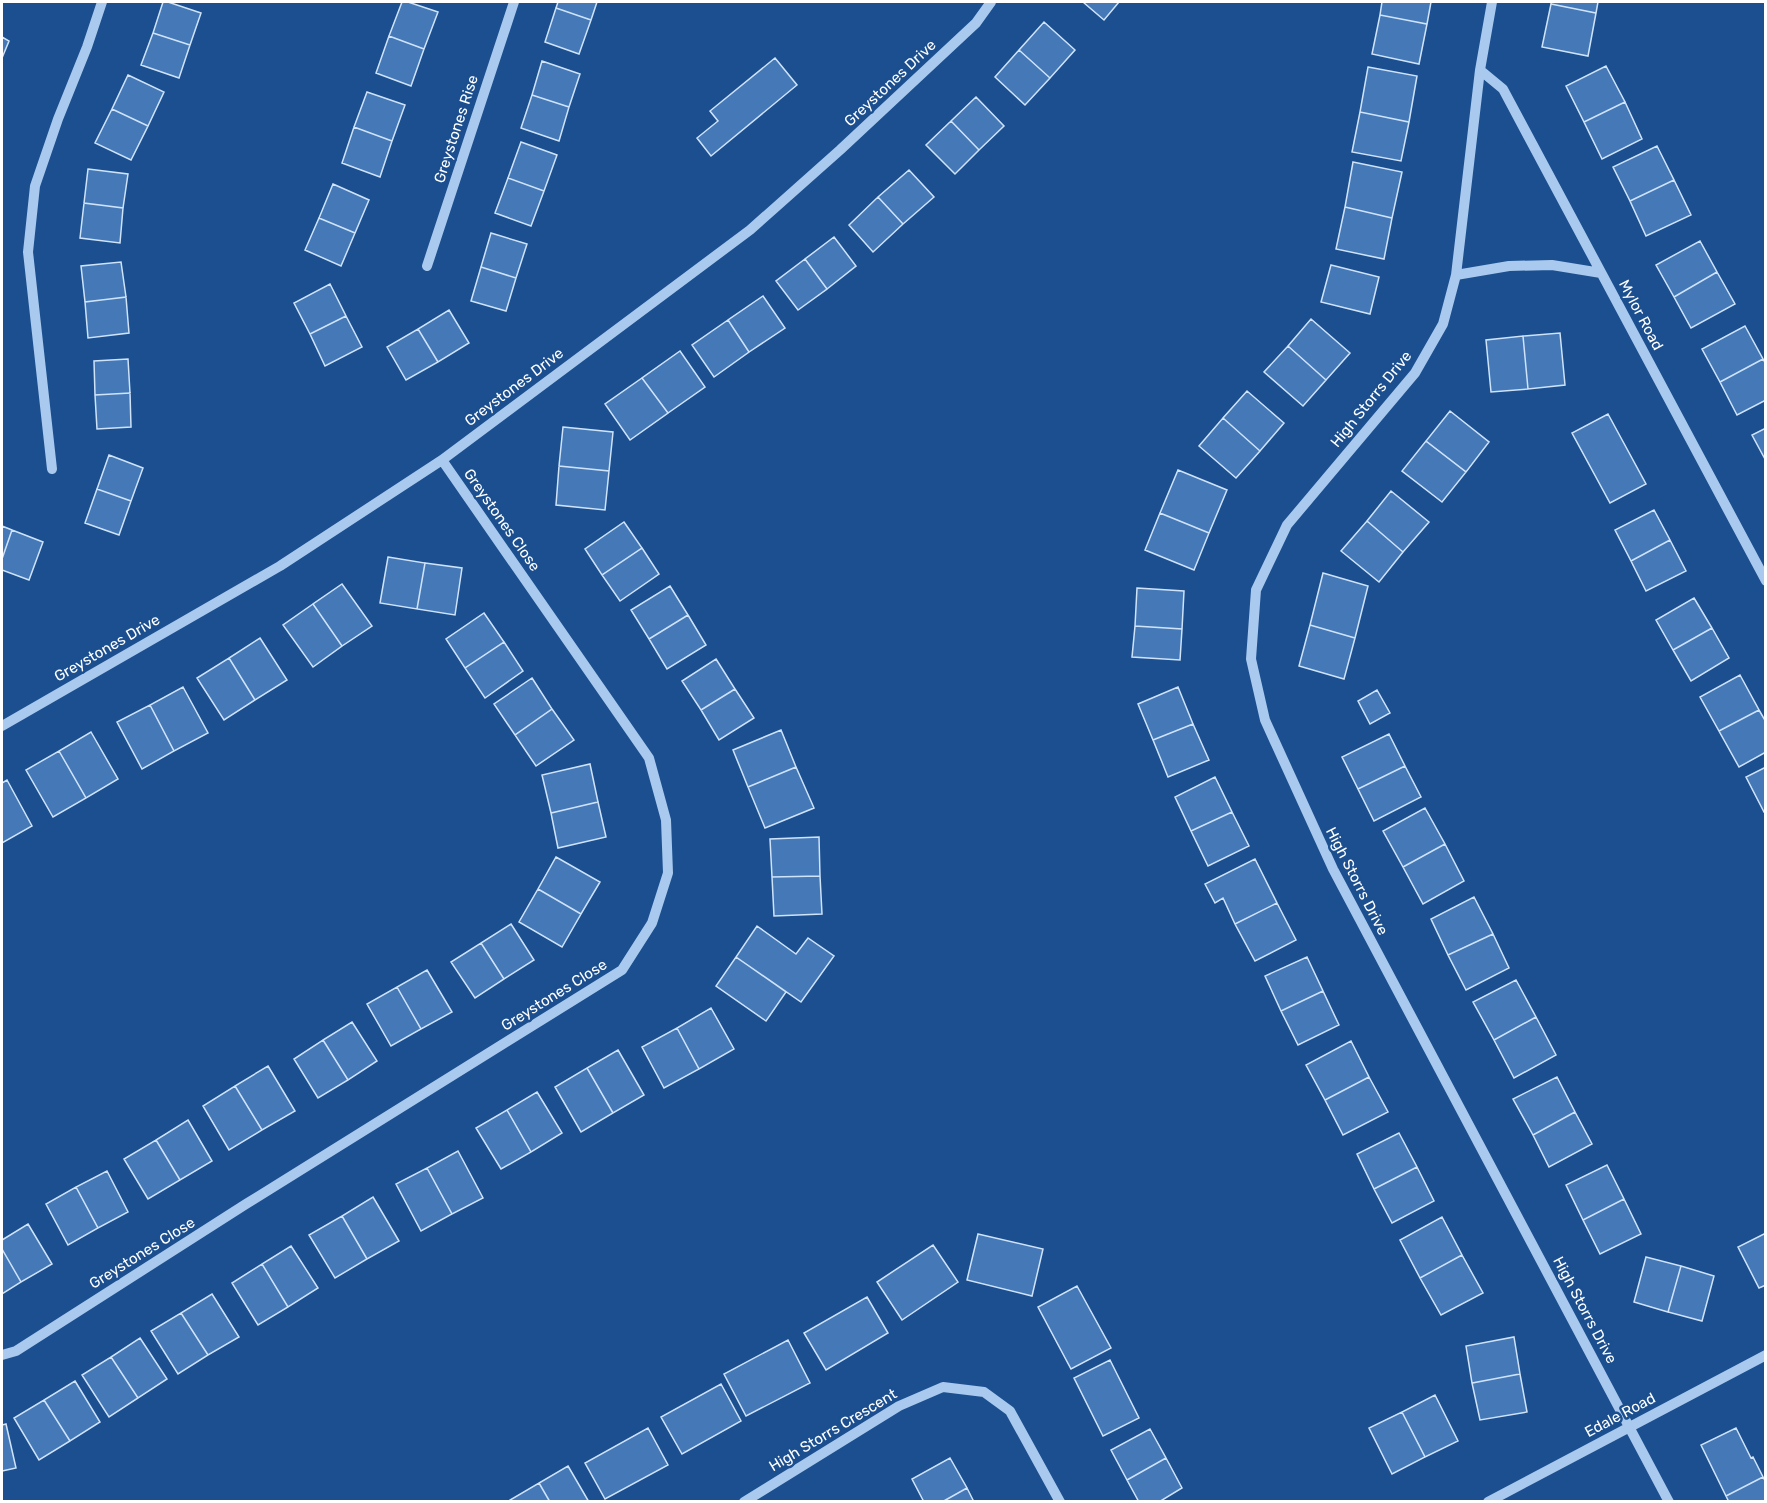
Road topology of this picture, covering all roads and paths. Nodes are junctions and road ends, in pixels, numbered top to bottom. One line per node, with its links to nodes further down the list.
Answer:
1 (102, 2): 10 (street)
2 (514, 2): 6 (street, Greystones Rise)
3 (991, 2): 9 (street, Greystones Drive)
4 (1492, 2): 5 (street, High Storrs Drive)
5 (1480, 70): 7 (street, Mylor Road); 8 (street, High Storrs Drive)
6 (427, 266)
7 (1601, 273): 8 (street); 11 (street, Mylor Road)
8 (1456, 275): 15 (street, High Storrs Drive)
9 (442, 460): 12 (street, Greystones Drive); 13 (street, Greystones Close)
10 (52, 469)
11 (1766, 581)
12 (2, 726)
13 (2, 1355)
14 (1766, 1355): 15 (street, Edale Road)
15 (1630, 1427): 18 (street, Edale Road); 19 (street, High Storrs Drive)
16 (744, 1502): 17 (street, High Storrs Crescent)
17 (1060, 1502)
18 (1488, 1502)
19 (1668, 1502)

